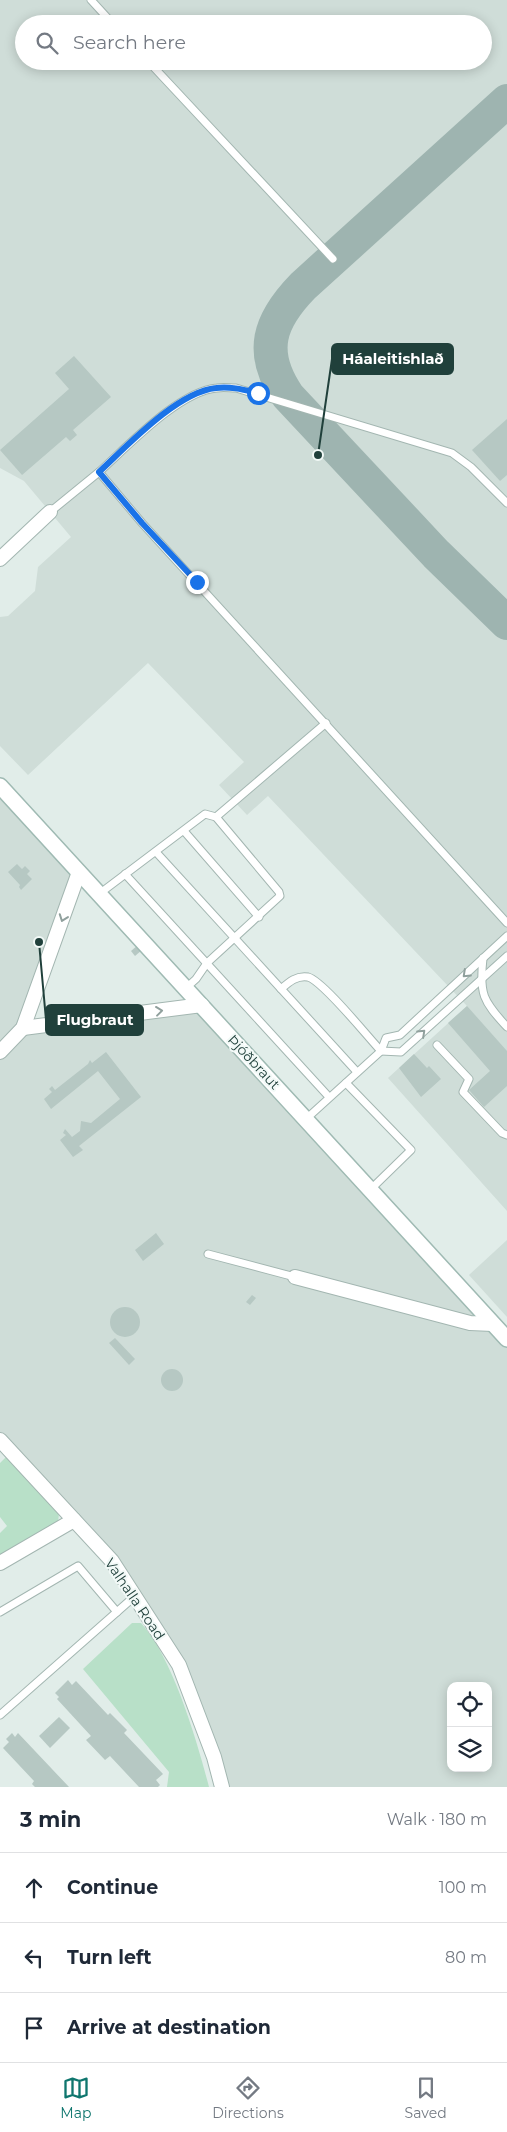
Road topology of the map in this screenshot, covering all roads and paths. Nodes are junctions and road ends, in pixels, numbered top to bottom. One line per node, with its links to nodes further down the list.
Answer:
1 (91, 0): 2 (lane)
2 (105, 15)
3 (156, 70): 4 (lane)
4 (333, 259)
5 (99, 472): 6 (lane); 7 (lane); 9 (lane)
6 (507, 503)
7 (50, 512): 8 (street)
8 (0, 559)
9 (326, 724): 11 (lane); 18 (lane)
10 (0, 786): 14 (street, Þjóðbraut)
11 (216, 817): 12 (lane); 17 (lane)
12 (184, 831): 13 (lane); 17 (lane)
13 (156, 852): 15 (lane); 20 (lane)
14 (79, 872): 16 (street, Þjóðbraut); 29 (street, one-way to 29)
15 (125, 874): 16 (lane); 23 (lane)
16 (99, 894): 25 (street, Þjóðbraut)
17 (259, 917): 20 (lane)
18 (507, 923)
19 (507, 936): 22 (lane)
20 (235, 938): 23 (lane); 26 (lane)
21 (507, 956): 24 (lane)
22 (483, 958): 24 (lane); 31 (lane, one-way to 31)
23 (207, 963): 25 (lane); 35 (lane)
24 (481, 979): 28 (lane); 31 (lane, one-way to 24)
25 (186, 988): 27 (street, Þjóðbraut)
26 (281, 988): 31 (lane); 33 (lane)
27 (202, 1005): 29 (street, one-way to 27); 36 (street, Þjóðbraut)
28 (507, 1027)
29 (24, 1028): 32 (street)
30 (437, 1045): 37 (lane)
31 (380, 1051): 33 (lane)
32 (0, 1052)
33 (357, 1072): 34 (lane)
34 (346, 1083): 35 (lane); 38 (lane)
35 (330, 1097): 36 (lane)
36 (306, 1119): 38 (street, Þjóðbraut)
37 (507, 1135)
38 (371, 1189): 41 (street, Þjóðbraut)
39 (208, 1254): 40 (lane)
40 (295, 1277): 41 (street)
41 (493, 1324): 42 (street, Þjóðbraut)
42 (507, 1339)
43 (0, 1440): 44 (street, Valhalla Road)
44 (74, 1520): 45 (street); 46 (street, Valhalla Road)
45 (0, 1563)
46 (135, 1596): 48 (lane); 50 (street, Valhalla Road)
47 (0, 1612): 48 (lane)
48 (117, 1612): 49 (lane)
49 (0, 1715)
50 (222, 1787)

